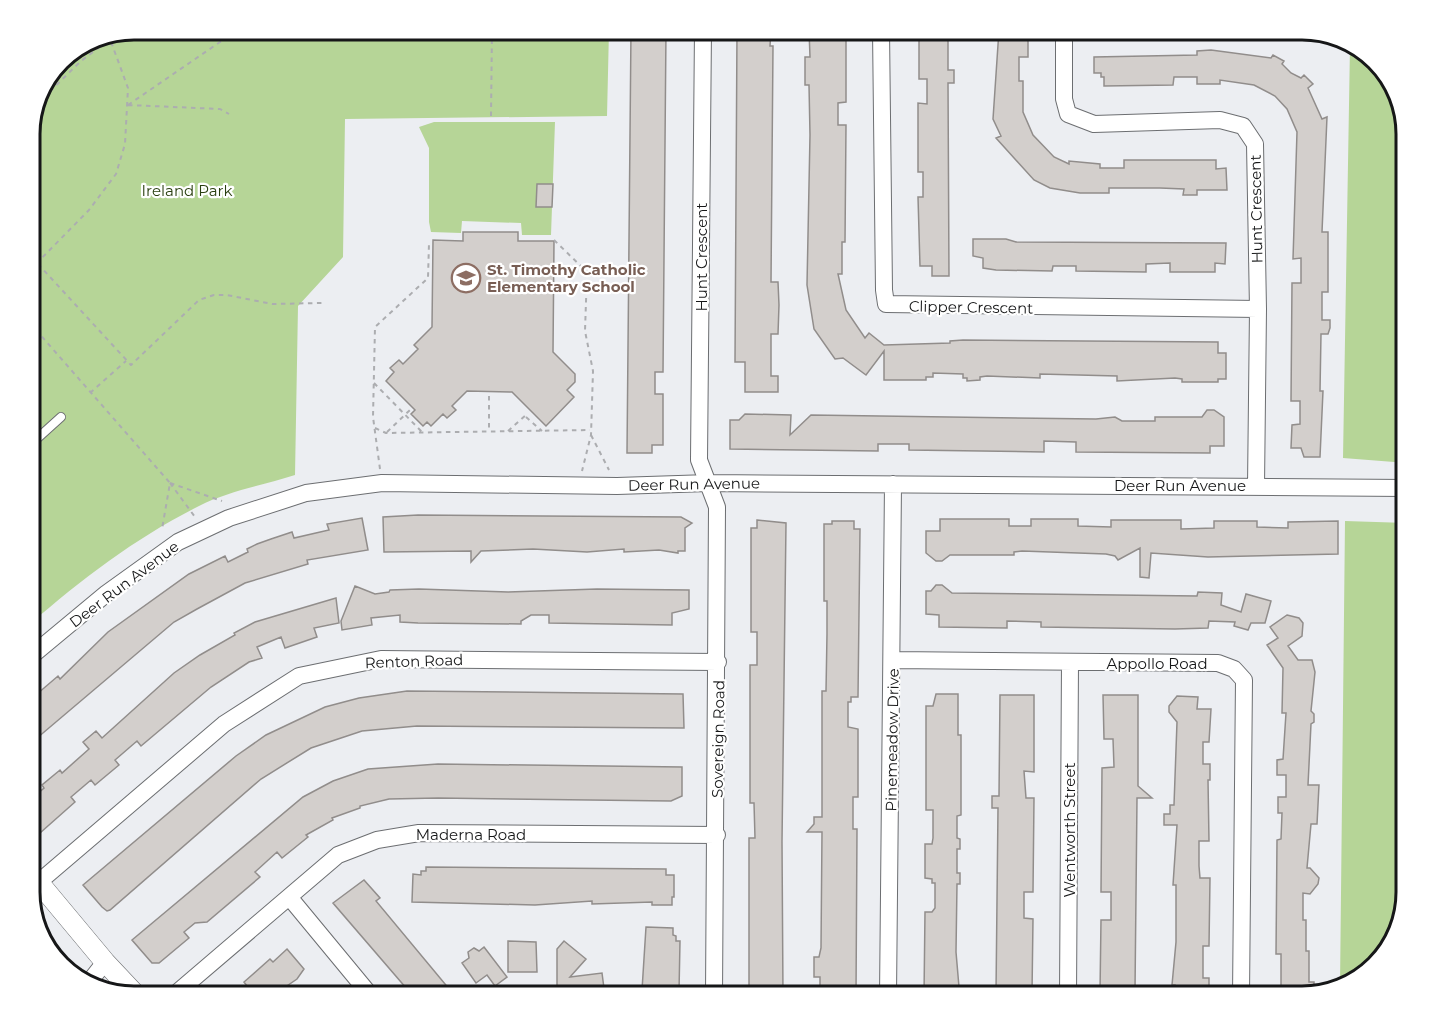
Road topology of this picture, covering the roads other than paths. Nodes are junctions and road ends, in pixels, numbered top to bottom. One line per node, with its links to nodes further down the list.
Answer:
1 (703, 40): 7 (street, Hunt Crescent)
2 (881, 40): 4 (street, Clipper Crescent)
3 (1064, 40): 4 (street, Hunt Crescent)
4 (1258, 309): 9 (street, Hunt Crescent)
5 (61, 417): 6 (lane)
6 (41, 435)
7 (709, 483): 8 (street, Deer Run Avenue); 11 (street, Deer Run Avenue); 13 (street, Sovereign Road)
8 (893, 484): 9 (street, Deer Run Avenue); 12 (street, Pinemeadow Drive)
9 (1256, 486): 10 (street, Deer Run Avenue)
10 (1396, 488)
11 (41, 648)
12 (893, 660): 14 (street, Appollo Road); 25 (street, Pinemeadow Drive)
13 (718, 662): 15 (street, Sovereign Road); 16 (street, Renton Road)
14 (1070, 663): 26 (street, Wentworth Street); 27 (street, Appollo Road)
15 (717, 835): 18 (street, Maderna Road); 24 (street, Sovereign Road)
16 (41, 872)
17 (41, 884): 19 (street)
18 (290, 898): 22 (street, Maderna Road); 23 (street)
19 (105, 962): 20 (street); 21 (street)
20 (94, 976)
21 (127, 985)
22 (185, 986)
23 (363, 986)
24 (714, 986)
25 (888, 986)
26 (1068, 986)
27 (1241, 986)

